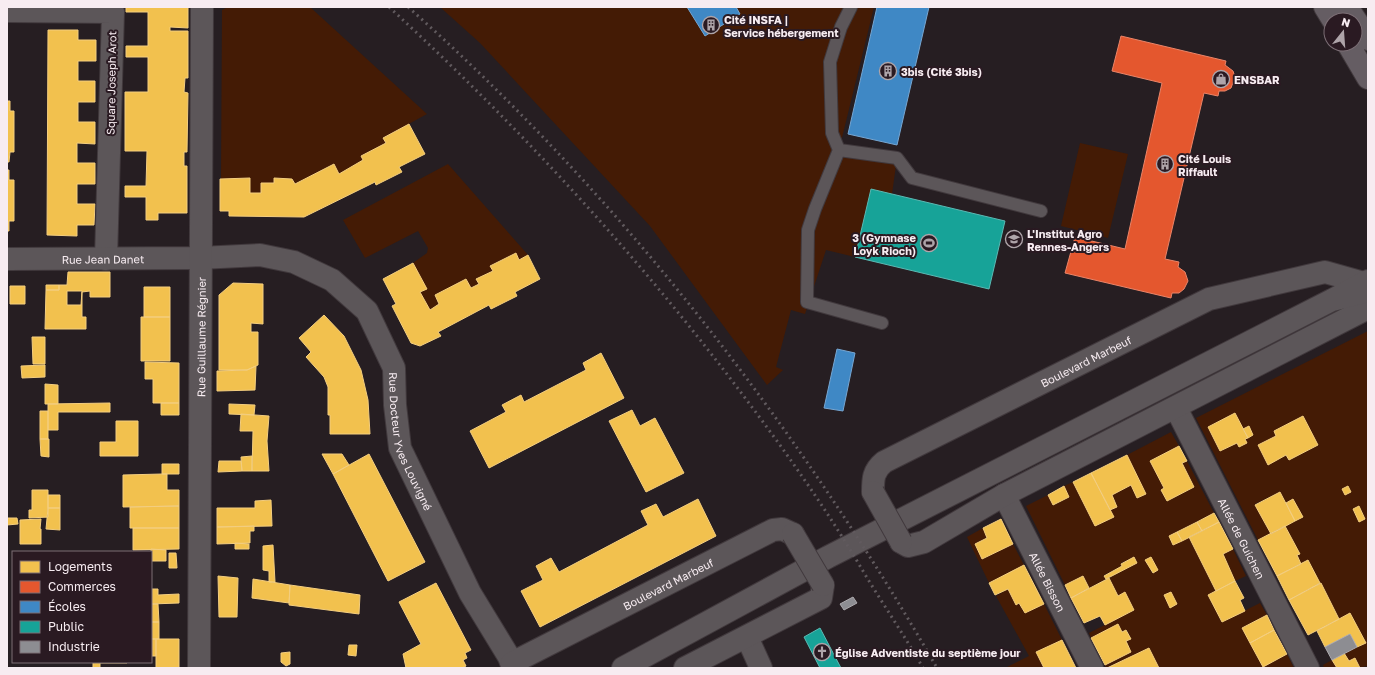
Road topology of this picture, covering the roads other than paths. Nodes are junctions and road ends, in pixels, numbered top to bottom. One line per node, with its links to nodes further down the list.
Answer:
1 (202, 7): 10 (street, Rue Guillaume Régnier)
2 (851, 7): 8 (lane)
3 (1348, 7): 5 (main road)
4 (7, 11): 12 (street, Square Joseph Arot)
5 (1368, 39)
6 (1353, 52): 7 (main road)
7 (1368, 78)
8 (839, 150): 9 (lane); 15 (lane)
9 (1042, 211)
10 (200, 258): 12 (street, Rue Jean Danet); 19 (street, Rue Docteur Yves Louvigné); 20 (street, Rue Guillaume Régnier)
11 (7, 259): 12 (street, Rue Jean Danet)
12 (106, 259)
13 (1367, 285): 17 (street, Boulevard Marbeuf, bridge); 21 (street, Boulevard Marbeuf)
14 (1368, 308): 16 (street, Boulevard Marbeuf)
15 (882, 324)
16 (1176, 408): 17 (street, Boulevard Marbeuf); 25 (street, Allée de Guichen)
17 (1004, 495): 24 (street, Allée Bisson)
18 (748, 637): 19 (street, Boulevard Marbeuf, bridge); 22 (street, Boulevard Marbeuf); 23 (street)
19 (512, 666)
20 (199, 668)
21 (623, 668)
22 (685, 668)
23 (761, 668)
24 (1092, 668)
25 (1308, 668)

